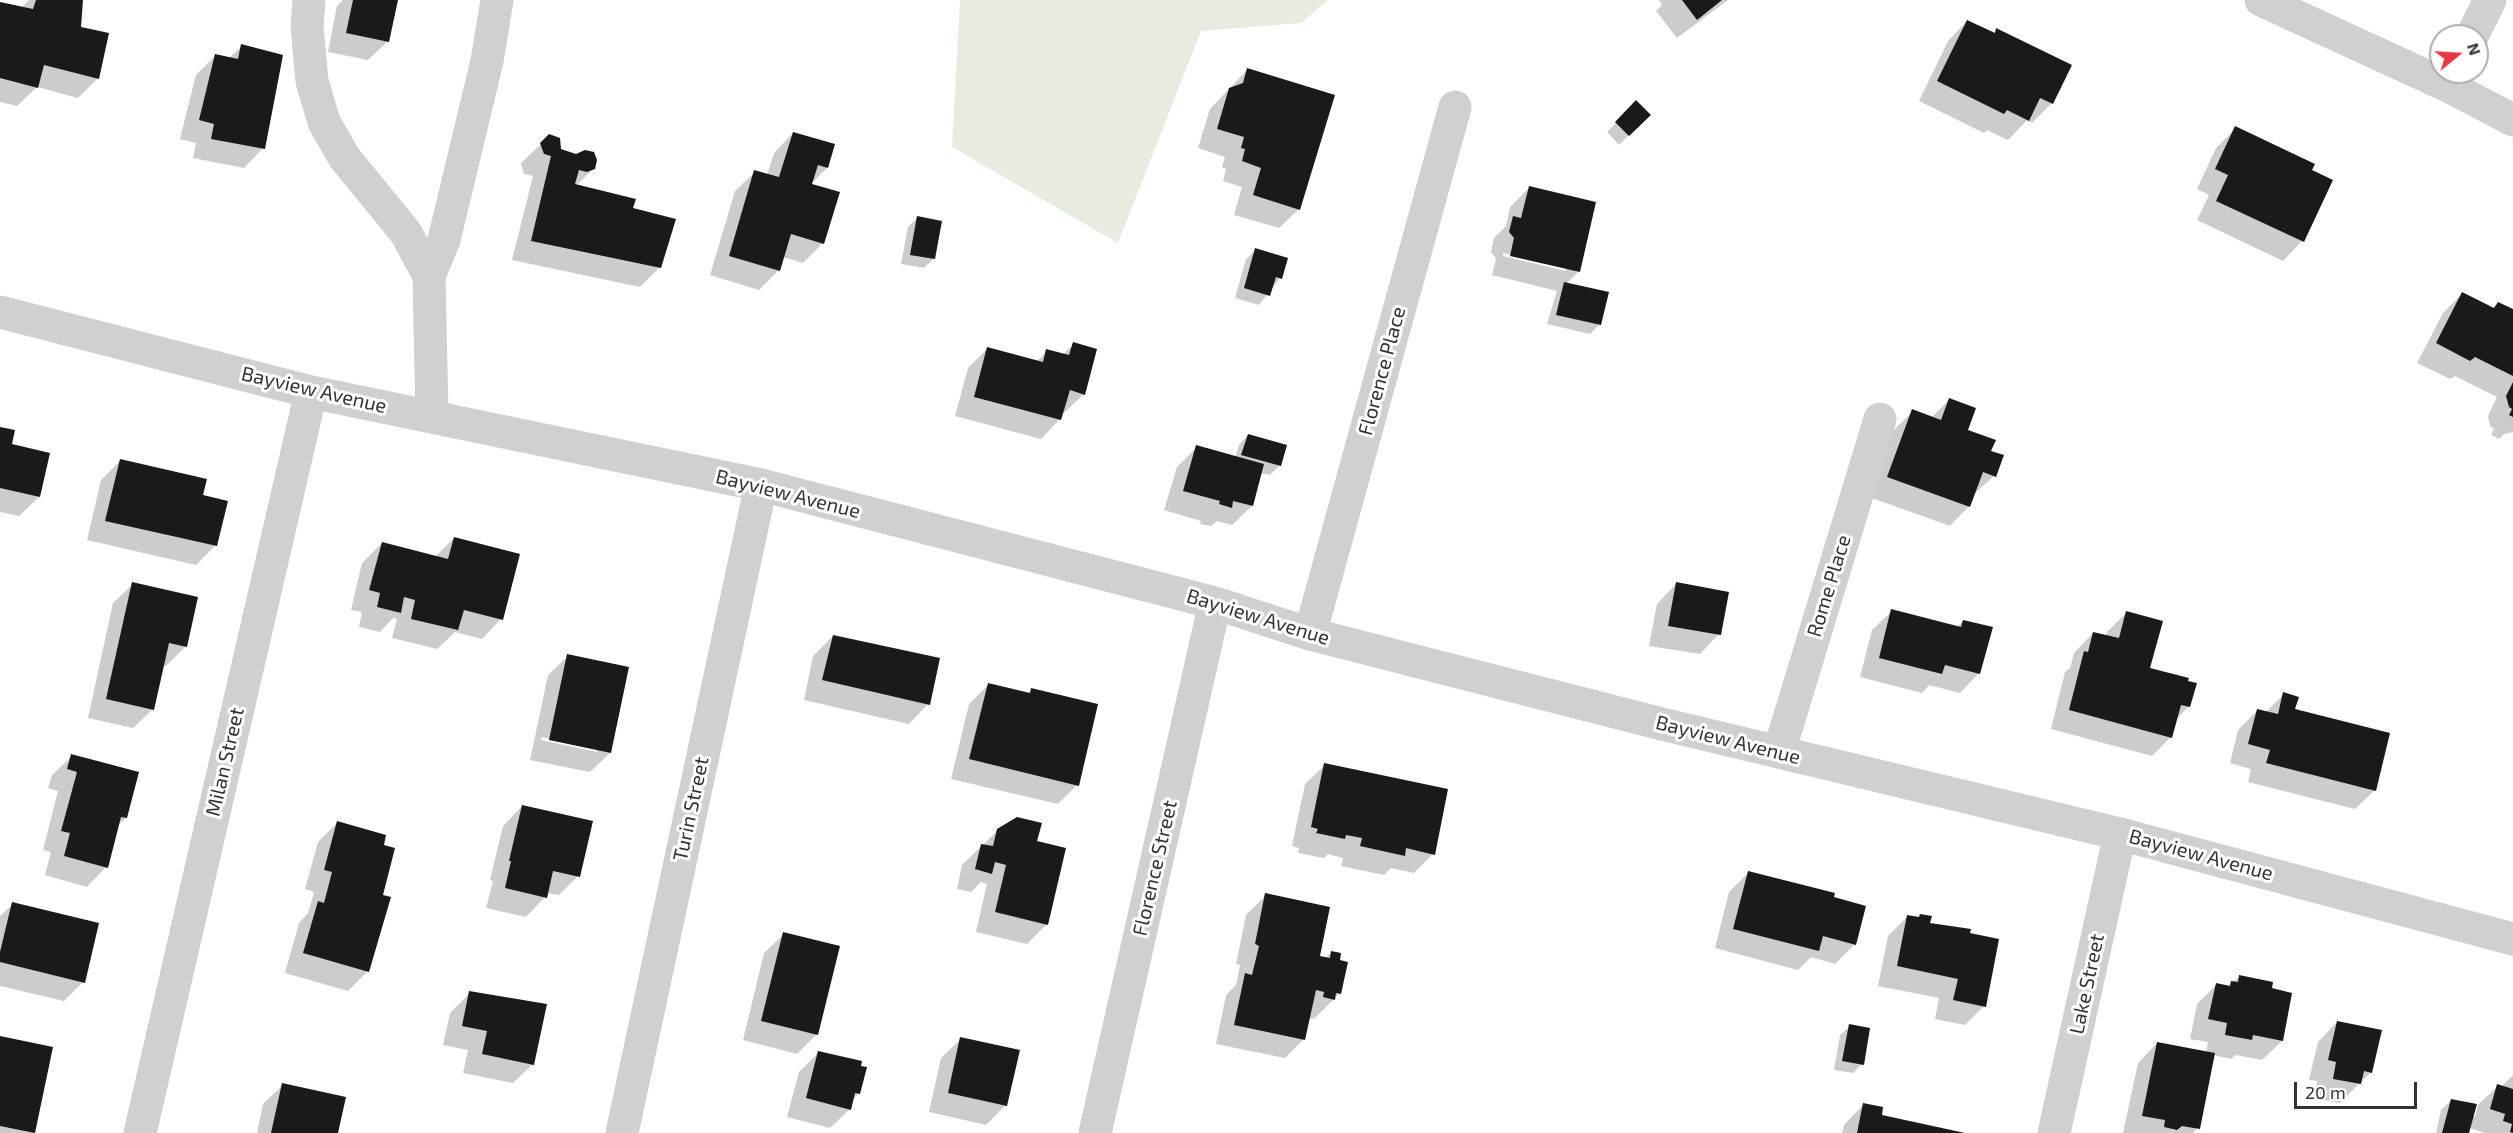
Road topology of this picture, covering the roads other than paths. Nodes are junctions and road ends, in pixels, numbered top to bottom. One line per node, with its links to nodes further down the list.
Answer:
1 (309, 0): 10 (street)
2 (497, 0): 10 (street)
3 (2261, 0): 6 (street)
4 (2490, 0): 5 (street)
5 (2478, 24)
6 (2429, 70)
7 (2459, 84): 9 (street)
8 (1455, 107): 17 (street, Florence Place)
9 (2513, 120)
10 (429, 276): 13 (street)
11 (0, 312): 12 (street, Bayview Avenue)
12 (311, 392): 13 (street, Bayview Avenue); 21 (street, Milan Street)
13 (432, 417): 15 (street, Bayview Avenue)
14 (1880, 419): 18 (street, Rome Place)
15 (761, 485): 16 (street, Bayview Avenue); 22 (street, Turin Street)
16 (1215, 603): 17 (street, Bayview Avenue); 23 (street, Florence Street)
17 (1310, 634): 18 (street, Bayview Avenue)
18 (1779, 752): 19 (street, Bayview Avenue)
19 (2120, 834): 20 (street, Bayview Avenue); 24 (street, Lake Street)
20 (2513, 939)
21 (140, 1133)
22 (621, 1133)
23 (1095, 1133)
24 (2054, 1133)

